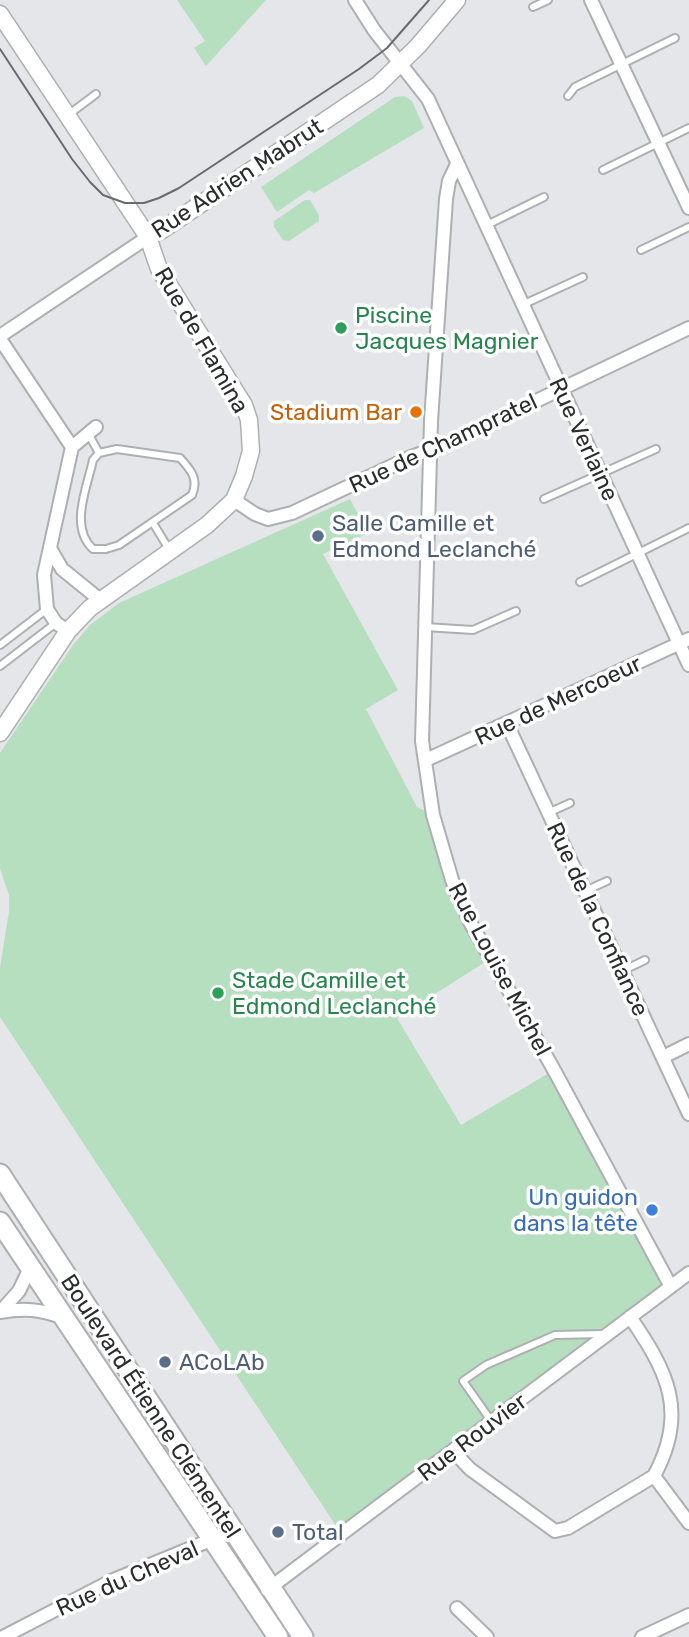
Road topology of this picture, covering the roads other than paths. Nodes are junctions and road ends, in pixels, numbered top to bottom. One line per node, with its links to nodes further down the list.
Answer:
1 (355, 0): 8 (street, Rue Verlaine)
2 (457, 0): 8 (street, Rue Adrien Mabrut)
3 (548, 0): 5 (lane)
4 (591, 0): 9 (street)
5 (533, 7)
6 (0, 14): 12 (street, Rue de Flamina)
7 (676, 38): 9 (lane)
8 (401, 64): 15 (street, Rue Verlaine); 21 (street, Rue Adrien Mabrut)
9 (621, 64): 11 (lane); 14 (street)
10 (96, 94): 12 (lane)
11 (568, 96)
12 (66, 116): 21 (street, Rue de Flamina)
13 (689, 128): 14 (lane)
14 (658, 143): 16 (lane); 18 (street)
15 (457, 163): 19 (street, Rue Verlaine); 31 (street, Rue Louise Michel)
16 (603, 170)
17 (544, 197): 19 (lane)
18 (689, 208)
19 (486, 226): 24 (street, Rue Verlaine)
20 (689, 227): 22 (lane)
21 (148, 237): 26 (street, Rue Adrien Mabrut); 35 (street, Rue de Flamina)
22 (641, 250)
23 (583, 277): 24 (lane)
24 (522, 305): 27 (street, Rue Verlaine)
25 (689, 328): 27 (street, Rue de Champratel)
26 (0, 338): 29 (street)
27 (561, 388): 31 (street, Rue de Champratel); 33 (street, Rue Verlaine)
28 (93, 431): 29 (street); 32 (lane)
29 (72, 447): 38 (street)
30 (656, 449): 33 (lane)
31 (430, 450): 35 (street, Rue de Champratel); 46 (street, Rue Louise Michel)
32 (99, 453): 36 (lane); 36 (lane)
33 (600, 474): 34 (lane); 40 (street, Rue Verlaine)
34 (544, 499)
35 (234, 500): 39 (street, Rue de Flamina)
36 (153, 523): 39 (lane)
37 (689, 528): 40 (lane)
38 (51, 550): 42 (street); 43 (street)
39 (170, 551): 42 (street, Rue de Flamina)
40 (637, 554): 41 (lane); 47 (street, Rue Verlaine)
41 (580, 582)
42 (99, 599): 45 (street, Rue de Flamina)
43 (47, 609): 45 (street); 48 (lane)
44 (516, 611): 46 (lane)
45 (62, 627): 50 (lane); 52 (street, Rue de Flamina)
46 (425, 627): 53 (street, Rue Louise Michel)
47 (684, 641): 49 (street, Rue Verlaine); 51 (street, Rue de Mercoeur)
48 (0, 645)
49 (689, 665)
50 (0, 666)
51 (507, 724): 53 (street, Rue de Mercoeur); 55 (street, Rue de la Confiance)
52 (0, 733)
53 (426, 760): 67 (street, Rue Louise Michel)
54 (570, 803): 55 (lane)
55 (548, 813): 57 (street, Rue de la Confiance)
56 (607, 881): 57 (lane)
57 (585, 891): 59 (street, Rue de la Confiance)
58 (645, 960): 59 (lane)
59 (622, 971): 61 (street, Rue de la Confiance)
60 (689, 1044): 61 (street)
61 (663, 1057): 62 (street, Rue de la Confiance)
62 (689, 1114)
63 (0, 1174): 76 (main road, Boulevard Étienne Clémentel)
64 (0, 1222): 65 (main road, Boulevard Étienne Clémentel)
65 (30, 1268): 68 (street); 70 (main road, Boulevard Étienne Clémentel)
66 (689, 1273): 67 (street, Rue Rouvier)
67 (670, 1286): 69 (street, Rue Rouvier)
68 (0, 1311): 70 (street)
69 (629, 1317): 71 (street, Rue Rouvier); 74 (street)
70 (63, 1318): 77 (main road, Boulevard Étienne Clémentel)
71 (606, 1334): 72 (street, Rue Rouvier); 72 (lane)
72 (492, 1422): 73 (street, Rue Rouvier)
73 (453, 1451): 74 (street); 78 (street, Rue Rouvier)
74 (654, 1476): 75 (street)
75 (689, 1523)
76 (231, 1529): 77 (street, Rue du Cheval); 78 (main road, Boulevard Étienne Clémentel)
77 (213, 1539): 79 (main road, Boulevard Étienne Clémentel); 82 (street, Rue du Cheval)
78 (270, 1588): 79 (street, Rue Rouvier); 84 (main road, Boulevard Étienne Clémentel)
79 (253, 1600): 83 (main road, Boulevard Étienne Clémentel)
80 (457, 1608): 85 (street)
81 (689, 1615): 86 (street)
82 (3, 1637)
83 (278, 1637)
84 (303, 1637)
85 (487, 1637)
86 (642, 1637)

